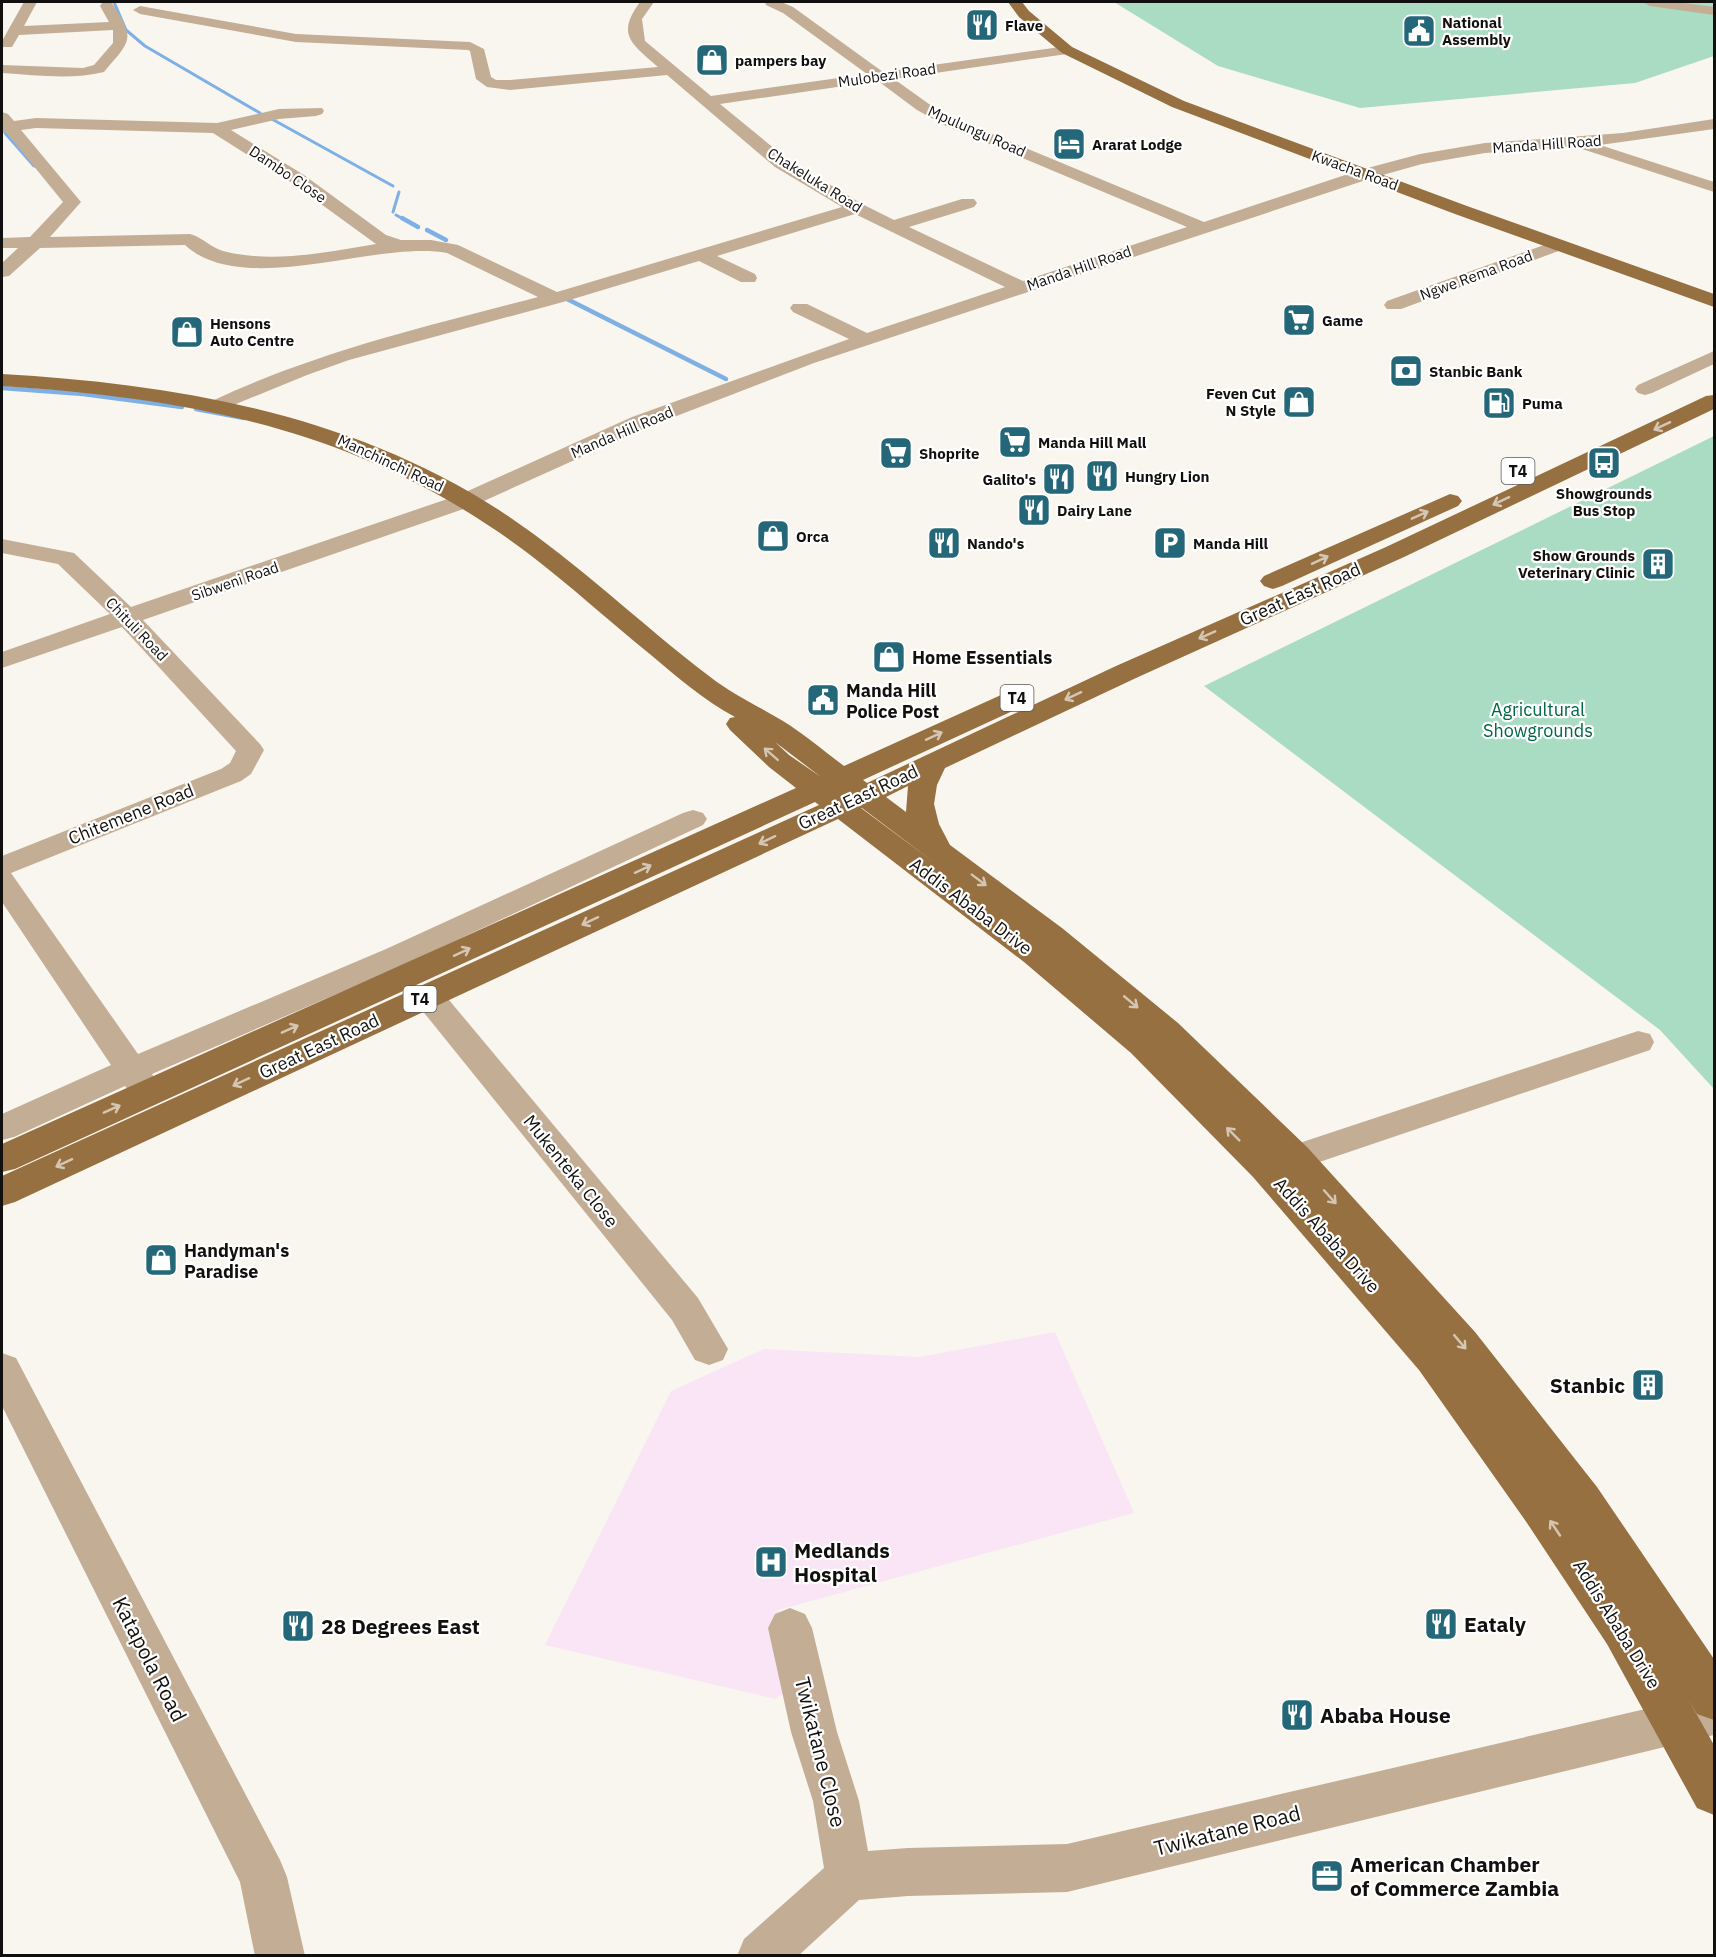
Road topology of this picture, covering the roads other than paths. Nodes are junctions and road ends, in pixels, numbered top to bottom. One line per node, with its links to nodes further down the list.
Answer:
1 (30, 2): 10 (street)
2 (647, 2): 14 (street, Chakeluka Road)
3 (771, 2): 15 (street, Mpulungu Road)
4 (1015, 2): 11 (main road, Kwacha Road)
5 (1650, 2): 8 (street)
6 (107, 6): 9 (street)
7 (140, 10): 14 (street)
8 (1714, 11)
9 (117, 26): 10 (street); 13 (street)
10 (16, 31): 12 (street)
11 (1067, 50): 15 (street, Mulobezi Road); 22 (main road, Kwacha Road)
12 (2, 52)
13 (2, 69)
14 (669, 70): 16 (street, Chakeluka Road)
15 (880, 76): 16 (street, Mulobezi Road); 27 (street, Mpulungu Road)
16 (707, 101): 25 (street, Chakeluka Road)
17 (316, 111): 20 (street)
18 (4, 124): 20 (street); 29 (street)
19 (1714, 124): 21 (street, Manda Hill Road)
20 (217, 128): 30 (street, Dambo Close)
21 (1576, 142): 22 (street, Manda Hill Road); 23 (street)
22 (1366, 174): 27 (street, Manda Hill Road); 31 (main road, Kwacha Road)
23 (1714, 187)
24 (968, 203): 26 (street)
25 (856, 208): 26 (street, Chakeluka Road); 32 (street)
26 (892, 226): 35 (street, Chakeluka Road)
27 (1201, 227): 35 (street, Manda Hill Road)
28 (2, 243): 29 (street)
29 (34, 243): 30 (street); 33 (street)
30 (400, 244): 36 (street, Dambo Close)
31 (1558, 244): 37 (main road, Kwacha Road); 38 (street, Ngwe Rema Road)
32 (700, 255): 34 (street); 36 (street)
33 (2, 272)
34 (747, 278)
35 (1022, 288): 40 (street, Manda Hill Road)
36 (555, 298): 46 (street)
37 (1714, 301)
38 (1394, 305)
39 (800, 308): 40 (street)
40 (866, 339): 47 (street, Manda Hill Road)
41 (1714, 357): 44 (street)
42 (2, 380): 46 (main road, Manchinchi Road)
43 (1714, 380): 54 (main road, Great East Road / T4, one-way to 43)
44 (1645, 389)
45 (1714, 401): 55 (main road, Great East Road / T4, one-way to 55)
46 (219, 405): 47 (main road, Manchinchi Road)
47 (467, 500): 49 (street, Sibweni Road); 51 (main road, Manchinchi Road)
48 (2, 546): 49 (street, Chituli Road)
49 (128, 618): 50 (street, Sibweni Road); 53 (street, Chituli Road)
50 (2, 660)
51 (716, 695): 52 (main road, Manchinchi Road); 56 (main road, Manchinchi Road, one-way to 51)
52 (765, 722): 54 (main road); 56 (main road, Manchinchi Road)
53 (250, 750): 59 (street, Chitemene Road)
54 (890, 756): 56 (main road, Great East Road / T4)
55 (934, 762): 56 (main road, Great East Road / T4); 58 (main road)
56 (840, 802): 58 (main road, Addis Ababa Drive); 61 (main road, Great East Road / T4, one-way to 61); 63 (main road, Great East Road / T4, one-way to 56); 66 (main road, Addis Ababa Drive, one-way to 56)
57 (693, 819): 63 (street)
58 (938, 848): 66 (main road, Addis Ababa Drive, one-way to 66)
59 (2, 866)
60 (2, 880): 63 (street)
61 (428, 996): 67 (main road, Great East Road / T4, one-way to 67); 68 (street, Mukenteka Close)
62 (1638, 1042): 66 (street)
63 (139, 1081): 64 (street); 65 (main road, Great East Road / T4, one-way to 63)
64 (2, 1128)
65 (2, 1159)
66 (1280, 1162): 71 (main road, Addis Ababa Drive)
67 (2, 1192)
68 (709, 1349)
69 (2, 1369): 74 (street, Katapola Road)
70 (790, 1628): 73 (street, Twikatane Close)
71 (1702, 1711): 72 (main road, Addis Ababa Drive); 73 (street, Twikatane Road)
72 (1714, 1791)
73 (849, 1877): 75 (street)
74 (280, 1956)
75 (761, 1956)

